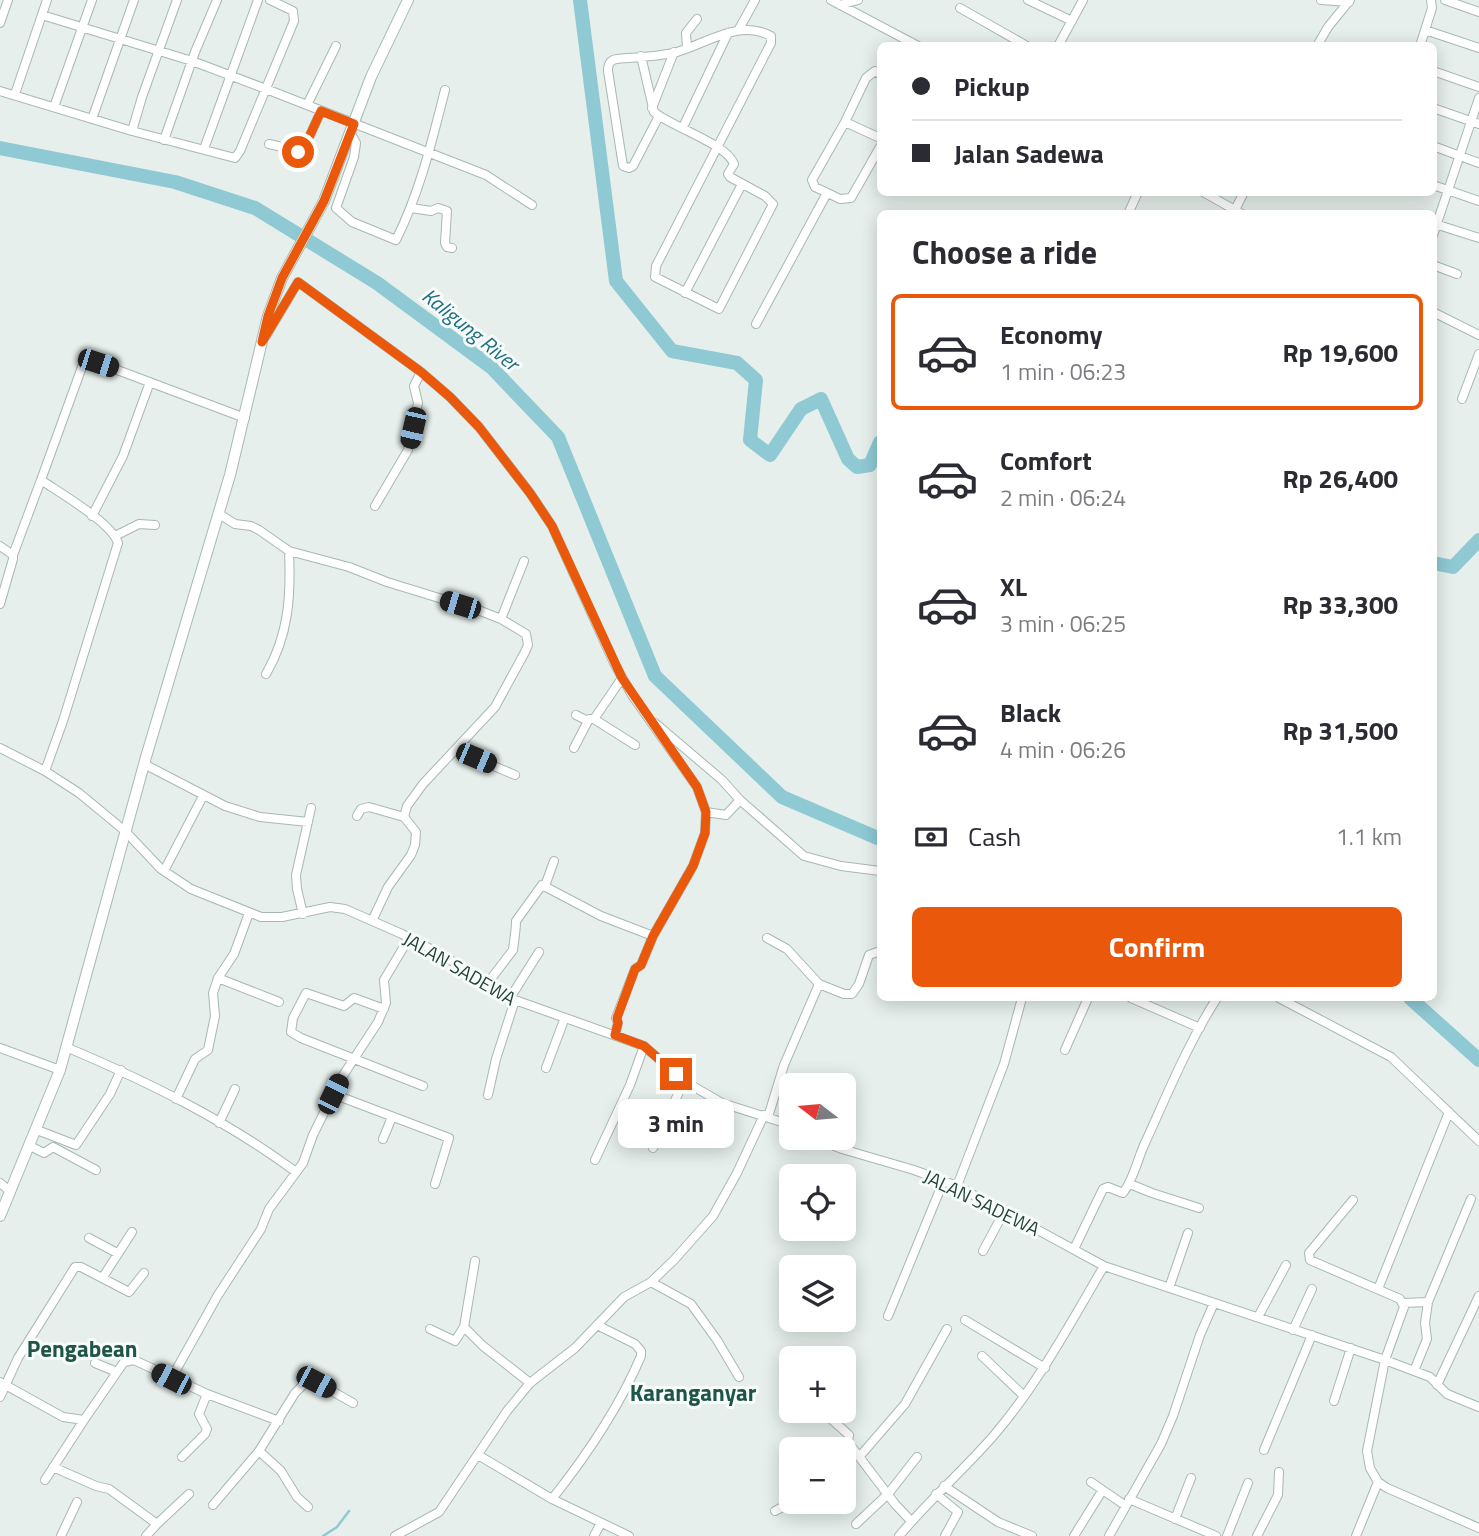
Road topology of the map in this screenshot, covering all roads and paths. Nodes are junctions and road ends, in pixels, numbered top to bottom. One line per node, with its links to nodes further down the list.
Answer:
1 (8, 0): 24 (street)
2 (47, 0): 21 (street)
3 (92, 0): 25 (street)
4 (134, 0): 29 (street)
5 (177, 0): 38 (street)
6 (217, 0): 41 (street)
7 (258, 0): 44 (street)
8 (271, 0): 46 (street)
9 (408, 0): 61 (main road)
10 (755, 0): 26 (street)
11 (858, 0): 18 (street)
12 (1028, 0): 23 (street)
13 (1083, 0): 23 (street)
14 (1321, 0): 17 (street)
15 (1431, 0): 27 (street)
16 (1445, 0): 20 (street)
17 (1349, 1): 33 (street)
18 (836, 2): 30 (street)
19 (960, 8): 31 (street)
20 (1479, 12)
21 (42, 15): 25 (street); 49 (street)
22 (697, 19): 36 (street)
23 (1072, 21): 32 (street)
24 (0, 23)
25 (82, 28): 29 (street); 52 (street)
26 (738, 29): 28 (street); 68 (street)
27 (1425, 30): 34 (street); 37 (street)
28 (728, 33): 36 (street); 60 (street)
29 (120, 39): 38 (street); 57 (street)
30 (911, 42)
31 (1020, 42)
32 (1060, 42)
33 (1319, 42)
34 (1421, 42)
35 (336, 46): 51 (street)
36 (687, 48): 39 (street)
37 (1479, 48)
38 (158, 51): 41 (street); 62 (street)
39 (674, 52): 40 (street); 53 (street)
40 (640, 56): 53 (street); 56 (street)
41 (192, 61): 44 (street); 64 (street)
42 (877, 72): 58 (street)
43 (1437, 72): 45 (street)
44 (229, 75): 46 (street); 67 (street)
45 (1479, 87)
46 (266, 89): 51 (street); 67 (street)
47 (445, 90): 69 (street)
48 (0, 91): 49 (street)
49 (15, 94): 52 (street)
50 (1479, 98): 59 (street)
51 (307, 105): 55 (street)
52 (54, 107): 57 (street)
53 (652, 108): 56 (street)
54 (1437, 109): 59 (street)
55 (321, 111): 61 (street); 65 (street)
56 (659, 116): 60 (street)
57 (92, 119): 62 (street)
58 (845, 122): 63 (street); 76 (street)
59 (1475, 123): 71 (street)
60 (683, 127): 68 (street)
61 (352, 129): 69 (street); 81 (street); 94 (main road)
62 (132, 131): 64 (street)
63 (877, 137)
64 (164, 140): 67 (street)
65 (269, 144)
66 (1437, 147): 71 (street)
67 (204, 149)
68 (717, 149): 73 (street); 90 (street)
69 (429, 153): 79 (street); 81 (street)
70 (877, 153): 76 (street)
71 (1460, 156): 72 (street); 75 (street)
72 (1479, 163)
73 (742, 184): 90 (street); 90 (street)
74 (1437, 187): 75 (street)
75 (1448, 190): 78 (street); 84 (street)
76 (827, 193): 92 (street)
77 (1210, 196): 80 (street)
78 (1479, 201)
79 (532, 205)
80 (1225, 205): 82 (street); 83 (street)
81 (411, 208): 87 (street)
82 (1222, 210)
83 (1235, 210)
84 (1437, 219)
85 (1437, 225): 86 (street)
86 (1479, 238)
87 (452, 248)
88 (1437, 266): 89 (street)
89 (1457, 274)
90 (685, 293)
91 (1437, 314): 93 (street)
92 (756, 324)
93 (1479, 335)
94 (262, 342): 96 (street); 99 (main road)
95 (1479, 354): 98 (street)
96 (421, 372): 101 (street); 113 (street)
97 (150, 382): 99 (street); 100 (street); 103 (street)
98 (1462, 399)
99 (245, 418): 102 (main road)
100 (41, 480): 103 (street); 108 (street)
101 (375, 506)
102 (219, 514): 107 (street); 121 (main road)
103 (92, 516): 105 (street)
104 (155, 525): 105 (street)
105 (115, 536): 122 (street)
106 (0, 546): 108 (street)
107 (289, 551): 111 (street); 112 (street)
108 (13, 555): 110 (street)
109 (524, 561): 111 (street)
110 (1, 601)
111 (501, 619): 120 (street)
112 (266, 674)
113 (622, 678): 115 (street); 116 (street)
114 (576, 715): 115 (street)
115 (591, 720): 117 (street); 119 (street)
116 (650, 720): 125 (street); 127 (street)
117 (635, 745)
118 (0, 748): 122 (street, JALAN SADEWA)
119 (574, 748)
120 (456, 750): 123 (street); 129 (street)
121 (144, 764): 124 (street); 131 (main road)
122 (45, 771): 131 (street, JALAN SADEWA)
123 (515, 775)
124 (203, 796): 130 (street); 133 (street)
125 (740, 800): 127 (street); 134 (street)
126 (312, 808): 130 (street)
127 (706, 812): 139 (street)
128 (357, 816): 129 (street)
129 (404, 817): 138 (street)
130 (309, 822): 136 (street)
131 (128, 834): 133 (street, JALAN SADEWA); 158 (main road)
132 (554, 861): 135 (street)
133 (164, 871): 137 (street, JALAN SADEWA)
134 (877, 871)
135 (545, 886): 139 (street); 145 (street)
136 (301, 907): 137 (street, JALAN SADEWA); 138 (street, JALAN SADEWA)
137 (249, 912): 144 (street)
138 (375, 916): 140 (street, JALAN SADEWA)
139 (653, 936): 157 (street)
140 (409, 938): 145 (street, JALAN SADEWA); 154 (street)
141 (767, 938): 146 (street)
142 (539, 952): 147 (street)
143 (877, 952): 146 (street)
144 (218, 978): 153 (street); 171 (street)
145 (490, 980): 147 (street, JALAN SADEWA)
146 (819, 984): 172 (street)
147 (513, 996): 155 (street, JALAN SADEWA); 170 (street)
148 (1021, 1001): 187 (street)
149 (1087, 1001): 161 (street)
150 (1138, 1001): 156 (street)
151 (1215, 1001): 156 (street)
152 (1285, 1001): 173 (street)
153 (279, 1002)
154 (384, 1009): 162 (street); 162 (street)
155 (564, 1020): 157 (street, JALAN SADEWA); 163 (street)
156 (1200, 1028): 190 (street)
157 (615, 1032): 159 (street, JALAN SADEWA)
158 (66, 1046): 164 (main road); 165 (street)
159 (644, 1046): 166 (street, JALAN SADEWA); 183 (street)
160 (0, 1048): 164 (street)
161 (1065, 1050)
162 (353, 1059): 167 (street); 169 (street)
163 (546, 1068)
164 (60, 1070): 177 (main road)
165 (121, 1070): 171 (street); 177 (street)
166 (684, 1081): 172 (street, JALAN SADEWA); 181 (street)
167 (423, 1086)
168 (235, 1088): 176 (street)
169 (333, 1094): 174 (street); 185 (street)
170 (488, 1095)
171 (176, 1099): 176 (street)
172 (768, 1112): 175 (street, JALAN SADEWA); 208 (street)
173 (1449, 1112): 179 (street); 211 (street)
174 (392, 1117): 178 (street); 189 (street)
175 (779, 1118)
176 (219, 1122): 185 (street)
177 (37, 1130): 180 (main road)
178 (383, 1139)
179 (1479, 1140)
180 (30, 1146): 184 (street); 191 (main road)
181 (653, 1148)
182 (845, 1150): 186 (street, JALAN SADEWA)
183 (595, 1160)
184 (96, 1170)
185 (296, 1172): 233 (street)
186 (944, 1180): 187 (street, JALAN SADEWA); 217 (street)
187 (959, 1180): 195 (street, JALAN SADEWA)
188 (0, 1183): 191 (street)
189 (435, 1184)
190 (1130, 1184): 194 (street); 200 (street)
191 (11, 1192): 196 (main road)
192 (1471, 1199): 213 (street)
193 (1353, 1200): 211 (street)
194 (1199, 1208)
195 (1005, 1210): 200 (street, JALAN SADEWA); 201 (street)
196 (0, 1216)
197 (132, 1232): 202 (street)
198 (1188, 1233): 209 (street)
199 (89, 1238): 202 (street)
200 (1074, 1249): 205 (street, JALAN SADEWA)
201 (983, 1251)
202 (117, 1253): 207 (street)
203 (475, 1261): 221 (street)
204 (1286, 1265): 216 (street)
205 (1104, 1266): 209 (street, JALAN SADEWA); 229 (street)
206 (144, 1273): 207 (street)
207 (103, 1277): 235 (street)
208 (651, 1282): 219 (street); 232 (street)
209 (1170, 1288): 214 (street, JALAN SADEWA)
210 (1312, 1289): 220 (street)
211 (1378, 1289): 215 (street)
212 (1479, 1296): 236 (street)
213 (1428, 1302): 215 (street); 230 (street)
214 (1214, 1303): 216 (street, JALAN SADEWA); 268 (street)
215 (1403, 1303): 227 (street)
216 (1260, 1313): 220 (street, JALAN SADEWA)
217 (888, 1316)
218 (965, 1320): 229 (street)
219 (597, 1325): 234 (street); 266 (street)
220 (1294, 1326): 224 (street, JALAN SADEWA)
221 (464, 1327): 222 (street); 234 (street)
222 (430, 1329)
223 (947, 1329): 251 (street)
224 (1312, 1335): 225 (street, JALAN SADEWA); 247 (street)
225 (1350, 1348): 227 (street, JALAN SADEWA); 240 (street)
226 (982, 1356): 238 (street)
227 (1385, 1360): 230 (street, JALAN SADEWA); 259 (street)
228 (95, 1363): 231 (street)
229 (1045, 1368): 238 (street)
230 (1414, 1371): 236 (street, JALAN SADEWA)
231 (117, 1372): 233 (street); 243 (street)
232 (739, 1377)
233 (171, 1379): 237 (street)
234 (530, 1383): 250 (street)
235 (3, 1384): 239 (street); 243 (street)
236 (1437, 1385): 242 (street, JALAN SADEWA)
237 (207, 1394): 244 (street); 252 (street)
238 (1024, 1396): 261 (street)
239 (0, 1397)
240 (1334, 1401)
241 (353, 1402): 244 (street)
242 (1479, 1407)
243 (85, 1420): 254 (street)
244 (279, 1421): 248 (street)
245 (836, 1423): 246 (street)
246 (849, 1437)
247 (1264, 1450)
248 (259, 1451): 269 (street); 270 (street)
249 (856, 1453): 251 (street)
250 (478, 1455): 266 (street); 279 (street)
251 (860, 1456): 264 (street)
252 (182, 1457)
253 (916, 1457): 264 (street)
254 (53, 1467): 257 (street); 276 (street)
255 (1279, 1472): 293 (street)
256 (1191, 1478): 273 (street)
257 (45, 1480)
258 (1091, 1482): 262 (street)
259 (1378, 1482): 278 (street); 294 (street)
260 (1248, 1483): 292 (street)
261 (944, 1486): 265 (street); 288 (street)
262 (1102, 1491): 268 (street); 289 (street)
263 (190, 1494): 276 (street)
264 (888, 1494): 274 (street); 277 (street)
265 (936, 1494): 274 (street); 287 (street)
266 (552, 1499): 275 (street)
267 (77, 1502): 280 (street)
268 (1128, 1502): 273 (street); 290 (street)
269 (213, 1505)
270 (308, 1507)
271 (779, 1509): 272 (street)
272 (775, 1511)
273 (1175, 1518): 291 (street)
274 (911, 1521): 286 (street)
275 (601, 1523): 284 (street); 285 (street)
276 (157, 1524): 281 (street)
277 (856, 1524)
278 (1477, 1524)
279 (407, 1530): 282 (street); 283 (street)
280 (61, 1536)
281 (146, 1536)
282 (395, 1536)
283 (415, 1536)
284 (594, 1536)
285 (629, 1536)
286 (899, 1536)
287 (945, 1536)
288 (1032, 1536)
289 (1074, 1536)
290 (1109, 1536)
291 (1214, 1536)
292 (1227, 1536)
293 (1257, 1536)
294 (1356, 1536)

